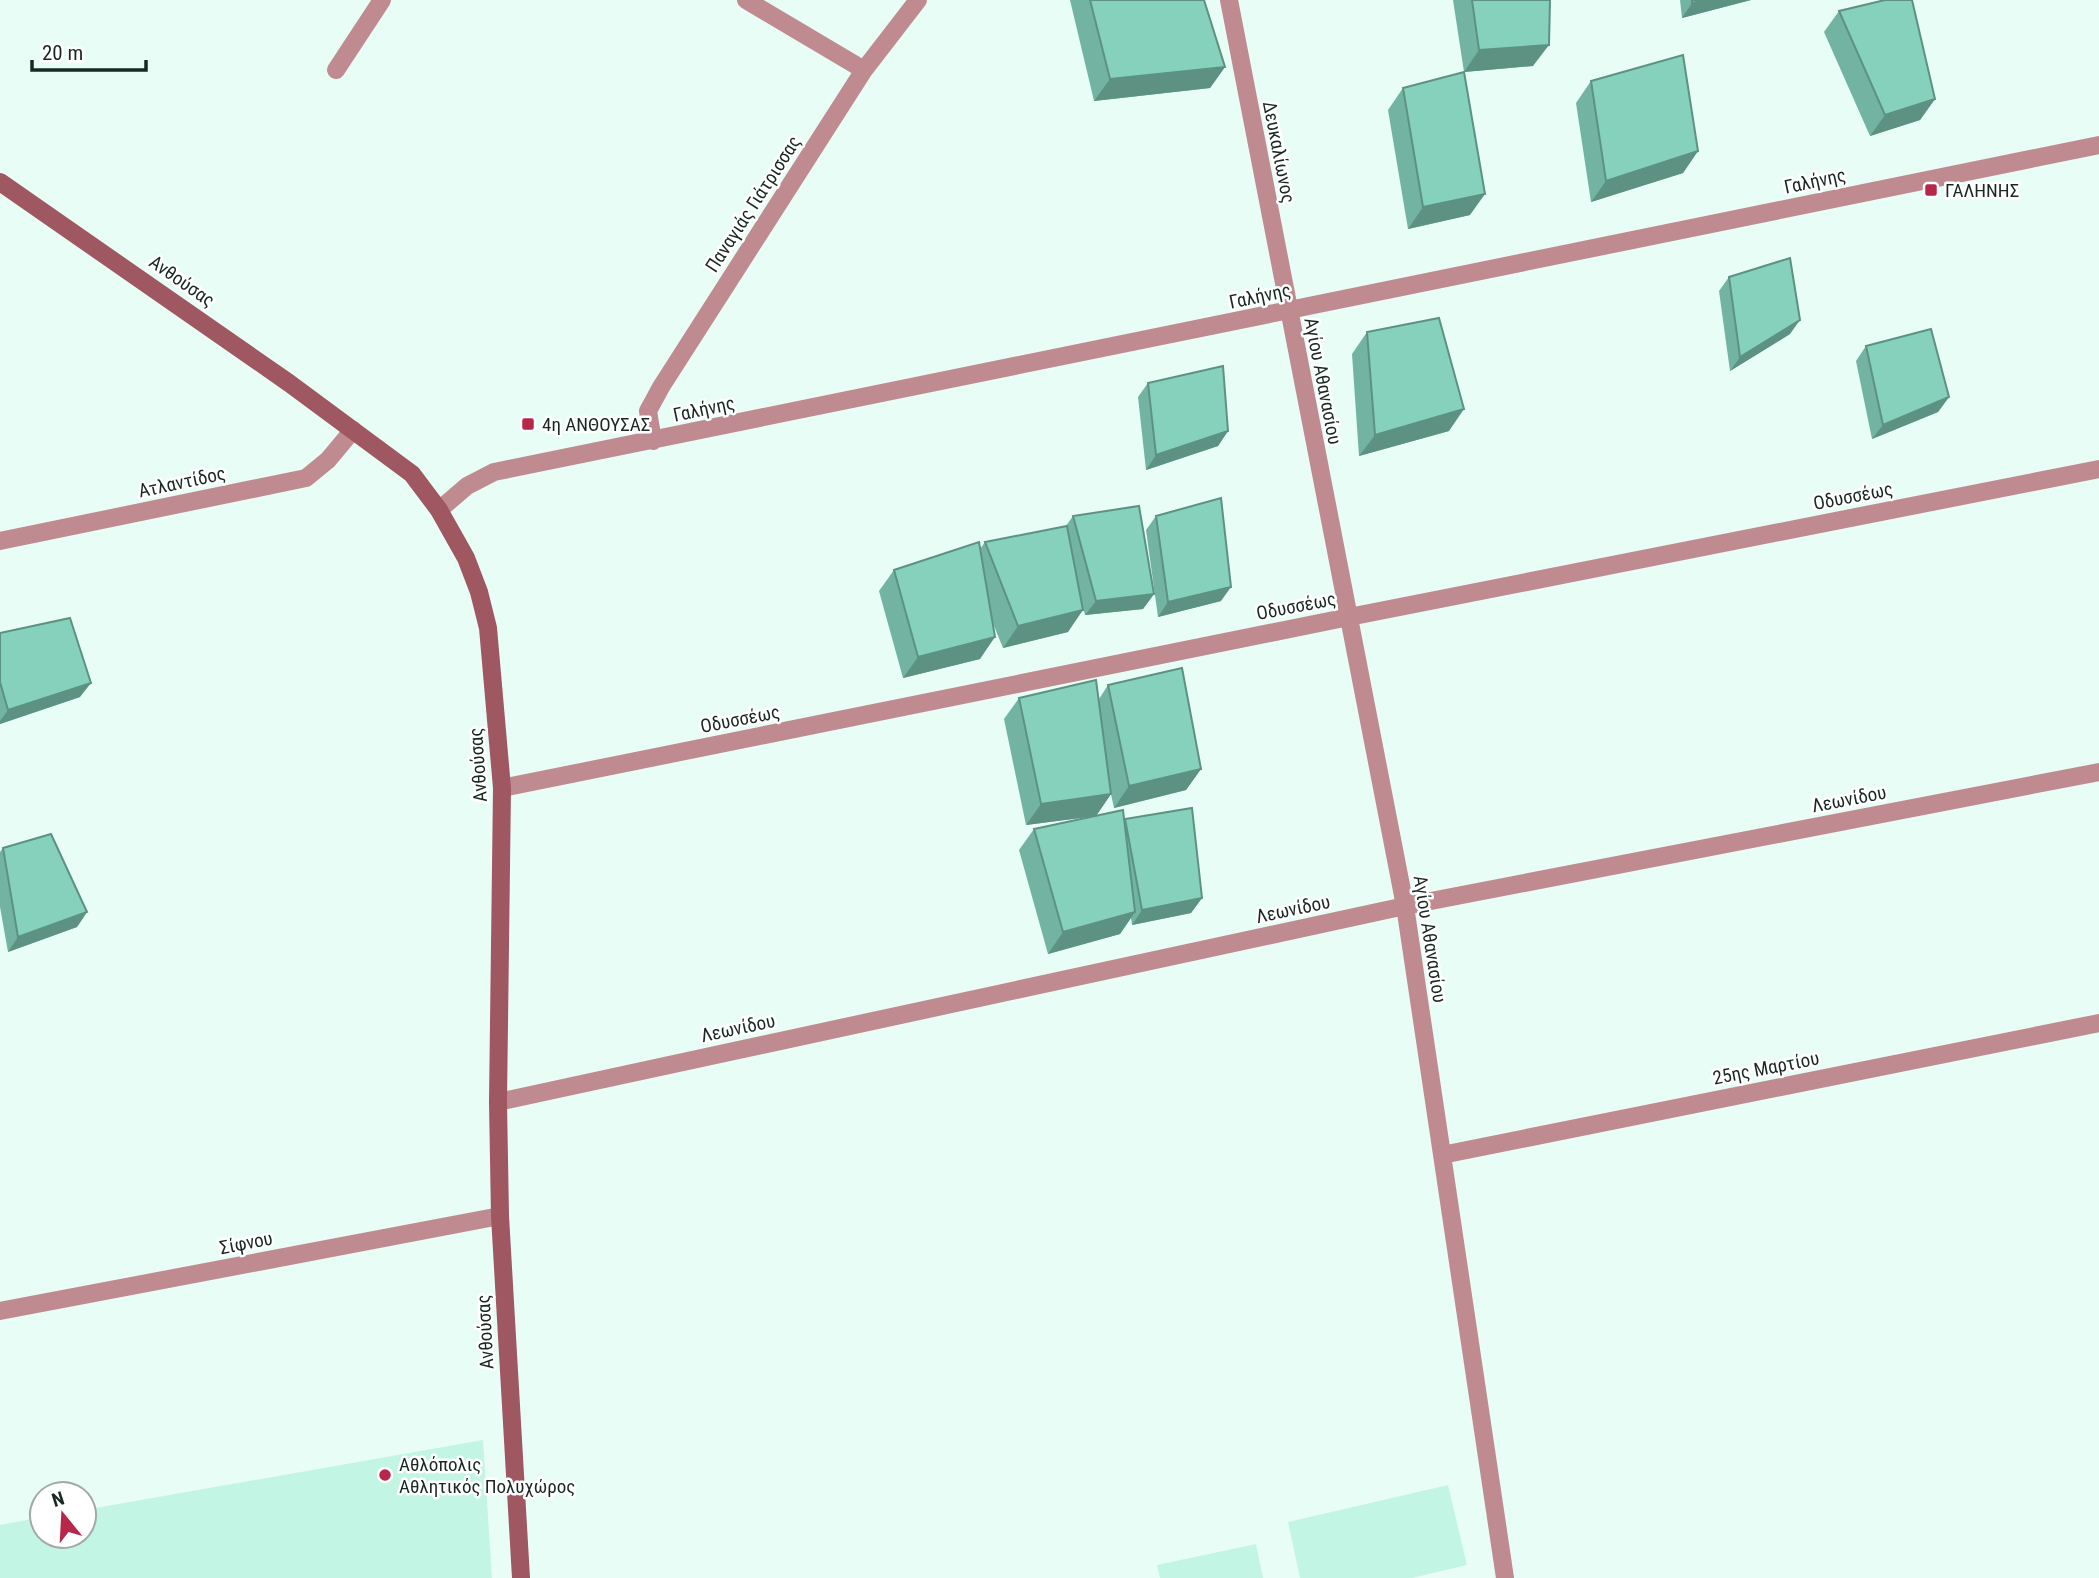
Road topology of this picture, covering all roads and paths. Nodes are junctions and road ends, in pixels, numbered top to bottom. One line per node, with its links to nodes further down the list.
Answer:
1 (382, 0): 5 (street)
2 (746, 0): 6 (street)
3 (918, 0): 6 (street, Παναγιάς Γιάτρισσας)
4 (1229, 0): 9 (street, Δευκαλίωνος)
5 (336, 70)
6 (864, 70): 11 (street, Παναγιάς Γιάτρισσας)
7 (2099, 145): 9 (street, Γαλήνης)
8 (0, 182): 10 (street, Ανθούσας)
9 (1287, 311): 11 (street, Γαλήνης); 15 (street, Αγίου Αθανασίου)
10 (353, 430): 13 (street, Ανθούσας); 14 (street, Ατλαντίδος)
11 (653, 441): 13 (street, Γαλήνης)
12 (2099, 469): 15 (street, Οδυσσέως)
13 (439, 510): 17 (street, Ανθούσας)
14 (0, 541)
15 (1349, 617): 17 (street, Οδυσσέως); 18 (street, Αγίου Αθανασίου)
16 (2099, 772): 18 (street, Λεωνίδου)
17 (502, 788): 20 (street, Ανθούσας)
18 (1405, 906): 20 (street, Λεωνίδου); 21 (street, Αγίου Αθανασίου)
19 (2099, 1023): 21 (street, 25ης Μαρτίου)
20 (498, 1101): 22 (street, Ανθούσας)
21 (1442, 1155): 25 (street, Αγίου Αθανασίου)
22 (500, 1216): 23 (street, Σίφνου); 24 (street, Ανθούσας)
23 (0, 1311)
24 (521, 1578)
25 (1505, 1578)

